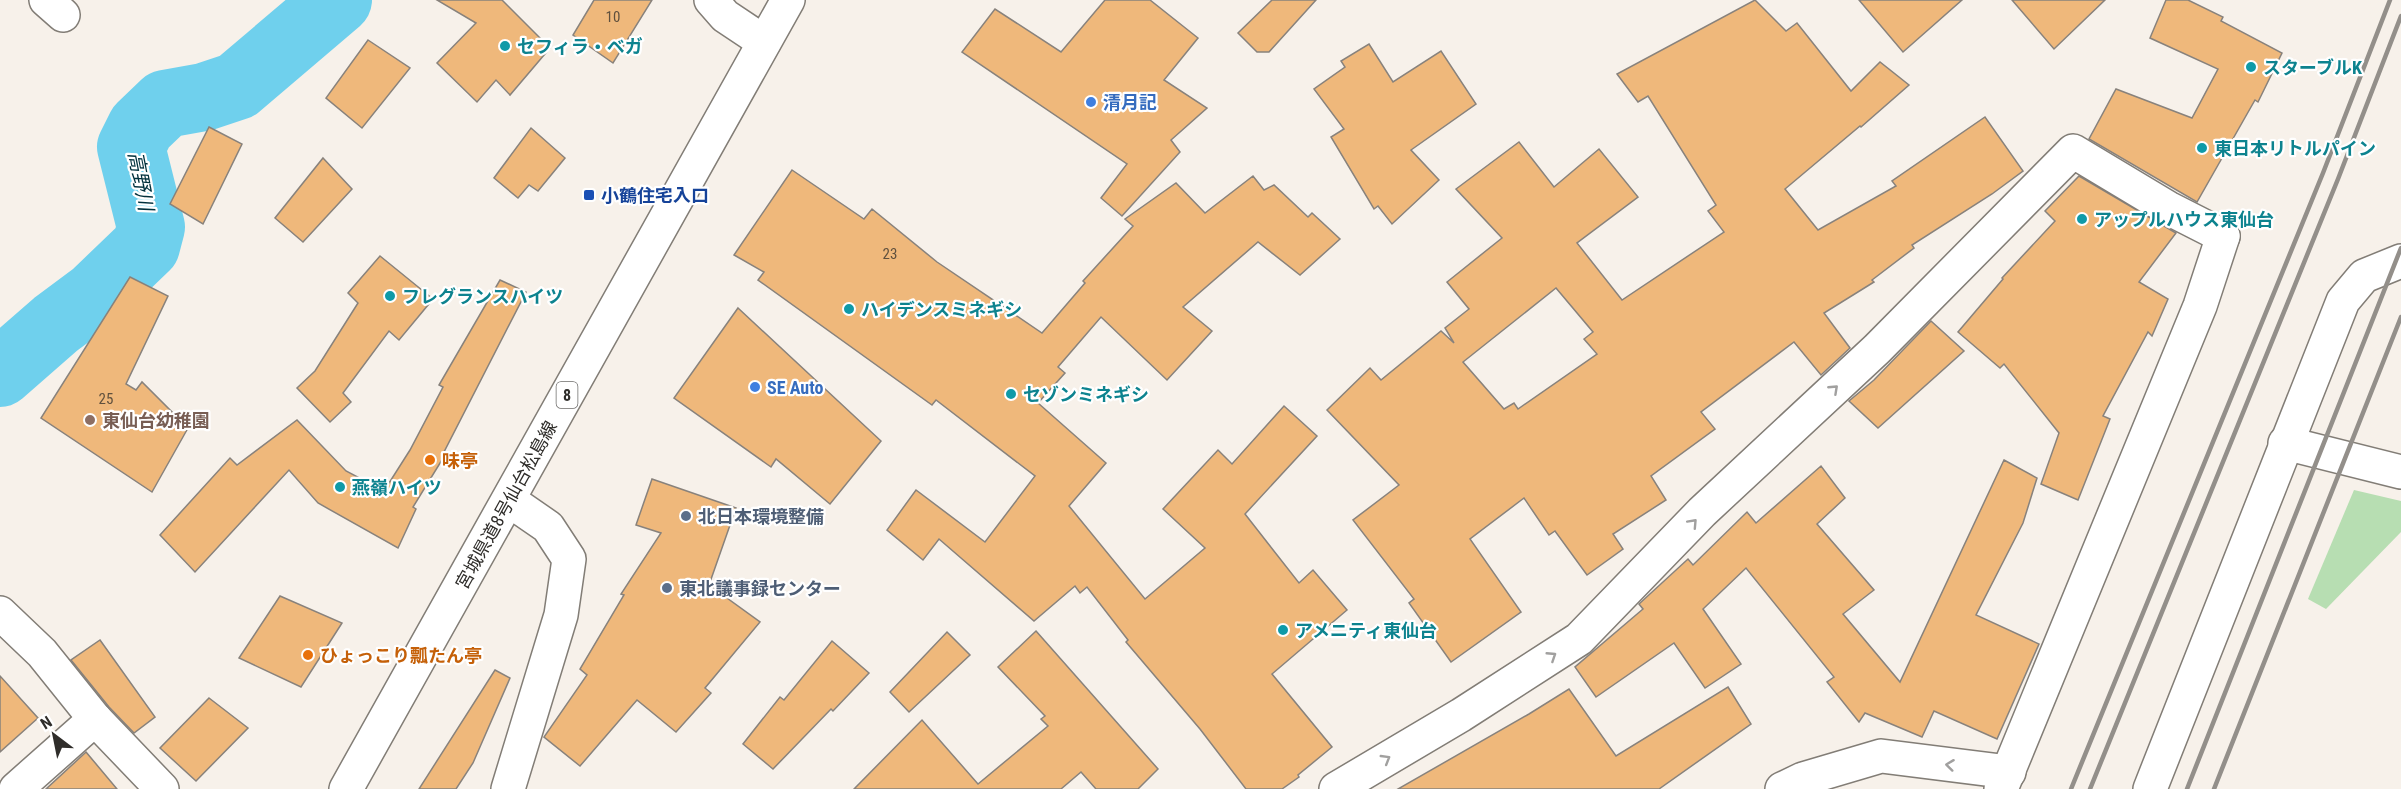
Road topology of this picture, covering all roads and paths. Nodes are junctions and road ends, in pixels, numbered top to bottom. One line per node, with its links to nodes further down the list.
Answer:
1 (711, 0): 3 (street)
2 (788, 0): 3 (street, 宮城県道8号仙台松島線 / 8)
3 (764, 42): 7 (street, 宮城県道8号仙台松島線 / 8)
4 (2401, 261): 5 (street)
5 (2285, 443): 6 (street); 17 (street)
6 (2401, 472)
7 (509, 500): 13 (street, 宮城県道8号仙台松島線 / 8); 14 (street)
8 (0, 614): 9 (street)
9 (95, 720): 11 (street); 12 (street)
10 (2005, 780): 15 (street, one-way to 10); 16 (street, one-way to 16)
11 (16, 789)
12 (162, 789)
13 (346, 789)
14 (508, 789)
15 (1336, 789)
16 (1782, 789)
17 (2150, 789)

